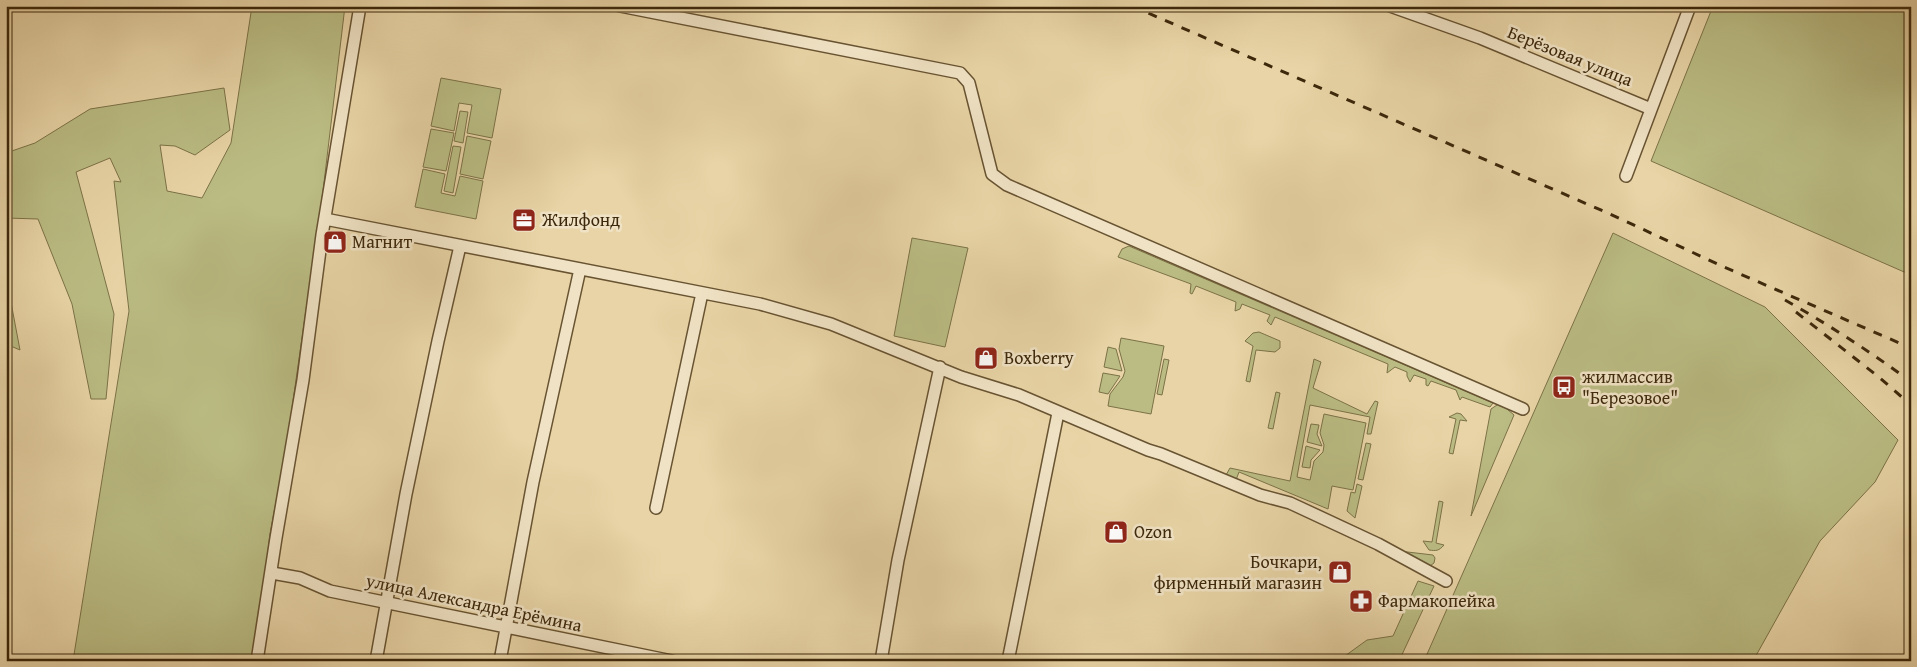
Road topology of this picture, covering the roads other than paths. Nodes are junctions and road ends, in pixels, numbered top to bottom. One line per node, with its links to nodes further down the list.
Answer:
1 (360, 6): 7 (street)
2 (620, 6): 12 (street)
3 (1390, 6): 5 (street, Берёзовая улица)
4 (1690, 6): 5 (street)
5 (1652, 109): 6 (street)
6 (1626, 176)
7 (325, 219): 8 (street); 15 (street)
8 (460, 246): 9 (street); 17 (street)
9 (580, 269): 10 (street); 18 (street)
10 (702, 293): 11 (street); 14 (street)
11 (940, 367): 13 (street); 24 (street)
12 (1523, 409)
13 (1058, 413): 16 (street); 25 (street)
14 (656, 508)
15 (272, 573): 17 (street, улица Александра Ерёмина); 20 (street)
16 (1446, 582)
17 (387, 602): 18 (street, улица Александра Ерёмина); 21 (street)
18 (507, 628): 19 (street, улица Александра Ерёмина); 22 (street)
19 (627, 657): 23 (street, улица Александра Ерёмина)
20 (257, 661)
21 (376, 661)
22 (500, 661)
23 (672, 661)
24 (881, 661)
25 (1008, 661)

